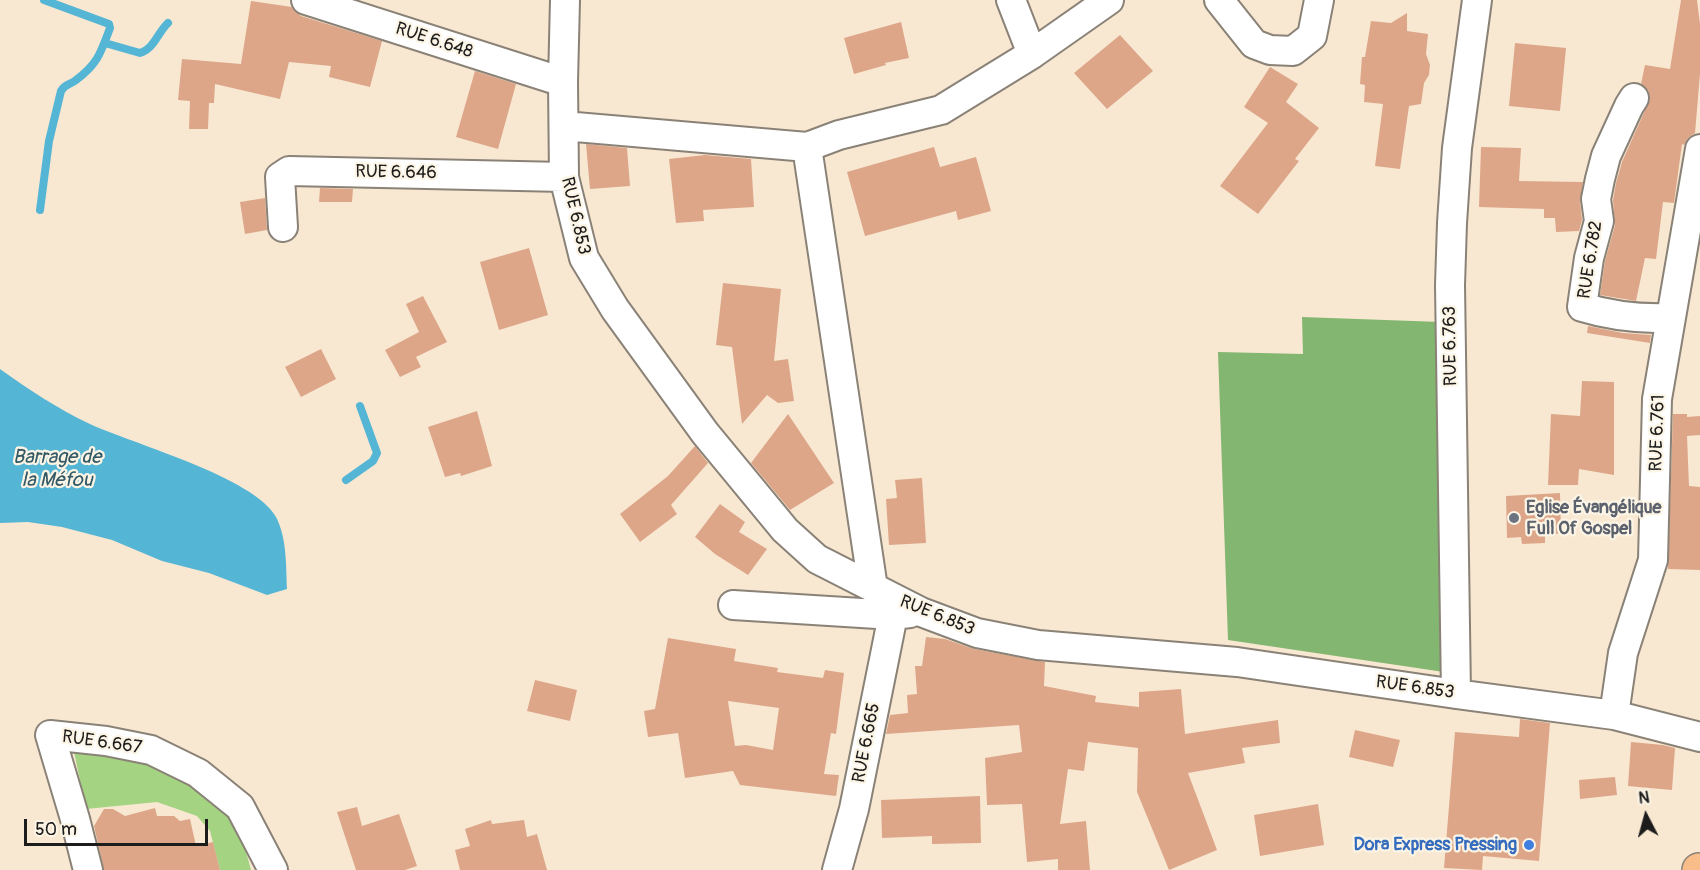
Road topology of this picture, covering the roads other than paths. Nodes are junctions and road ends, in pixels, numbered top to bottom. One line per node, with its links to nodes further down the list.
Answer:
1 (306, 0): 9 (street, RUE 6.648)
2 (565, 0): 9 (street, RUE 6.853)
3 (1011, 0): 8 (street)
4 (1109, 0): 8 (street)
5 (1219, 0): 6 (street)
6 (1319, 0)
7 (1477, 0): 21 (street, RUE 6.763)
8 (1032, 54): 12 (street)
9 (563, 82): 11 (street, RUE 6.853)
10 (1634, 98): 16 (street, RUE 6.782)
11 (564, 126): 12 (street); 14 (street, RUE 6.853)
12 (807, 147): 17 (street)
13 (1700, 149): 16 (street, RUE 6.761)
14 (564, 177): 15 (street, RUE 6.646); 17 (street, RUE 6.853)
15 (283, 227)
16 (1670, 318): 22 (street, RUE 6.761)
17 (873, 588): 19 (street, RUE 6.853)
18 (733, 604): 20 (street)
19 (921, 612): 20 (street); 21 (street, RUE 6.853)
20 (893, 615): 26 (street, RUE 6.665)
21 (1456, 694): 22 (street, RUE 6.853)
22 (1614, 715): 23 (street, RUE 6.853)
23 (1700, 737)
24 (88, 870): 25 (street, RUE 6.667)
25 (273, 870)
26 (837, 870)

